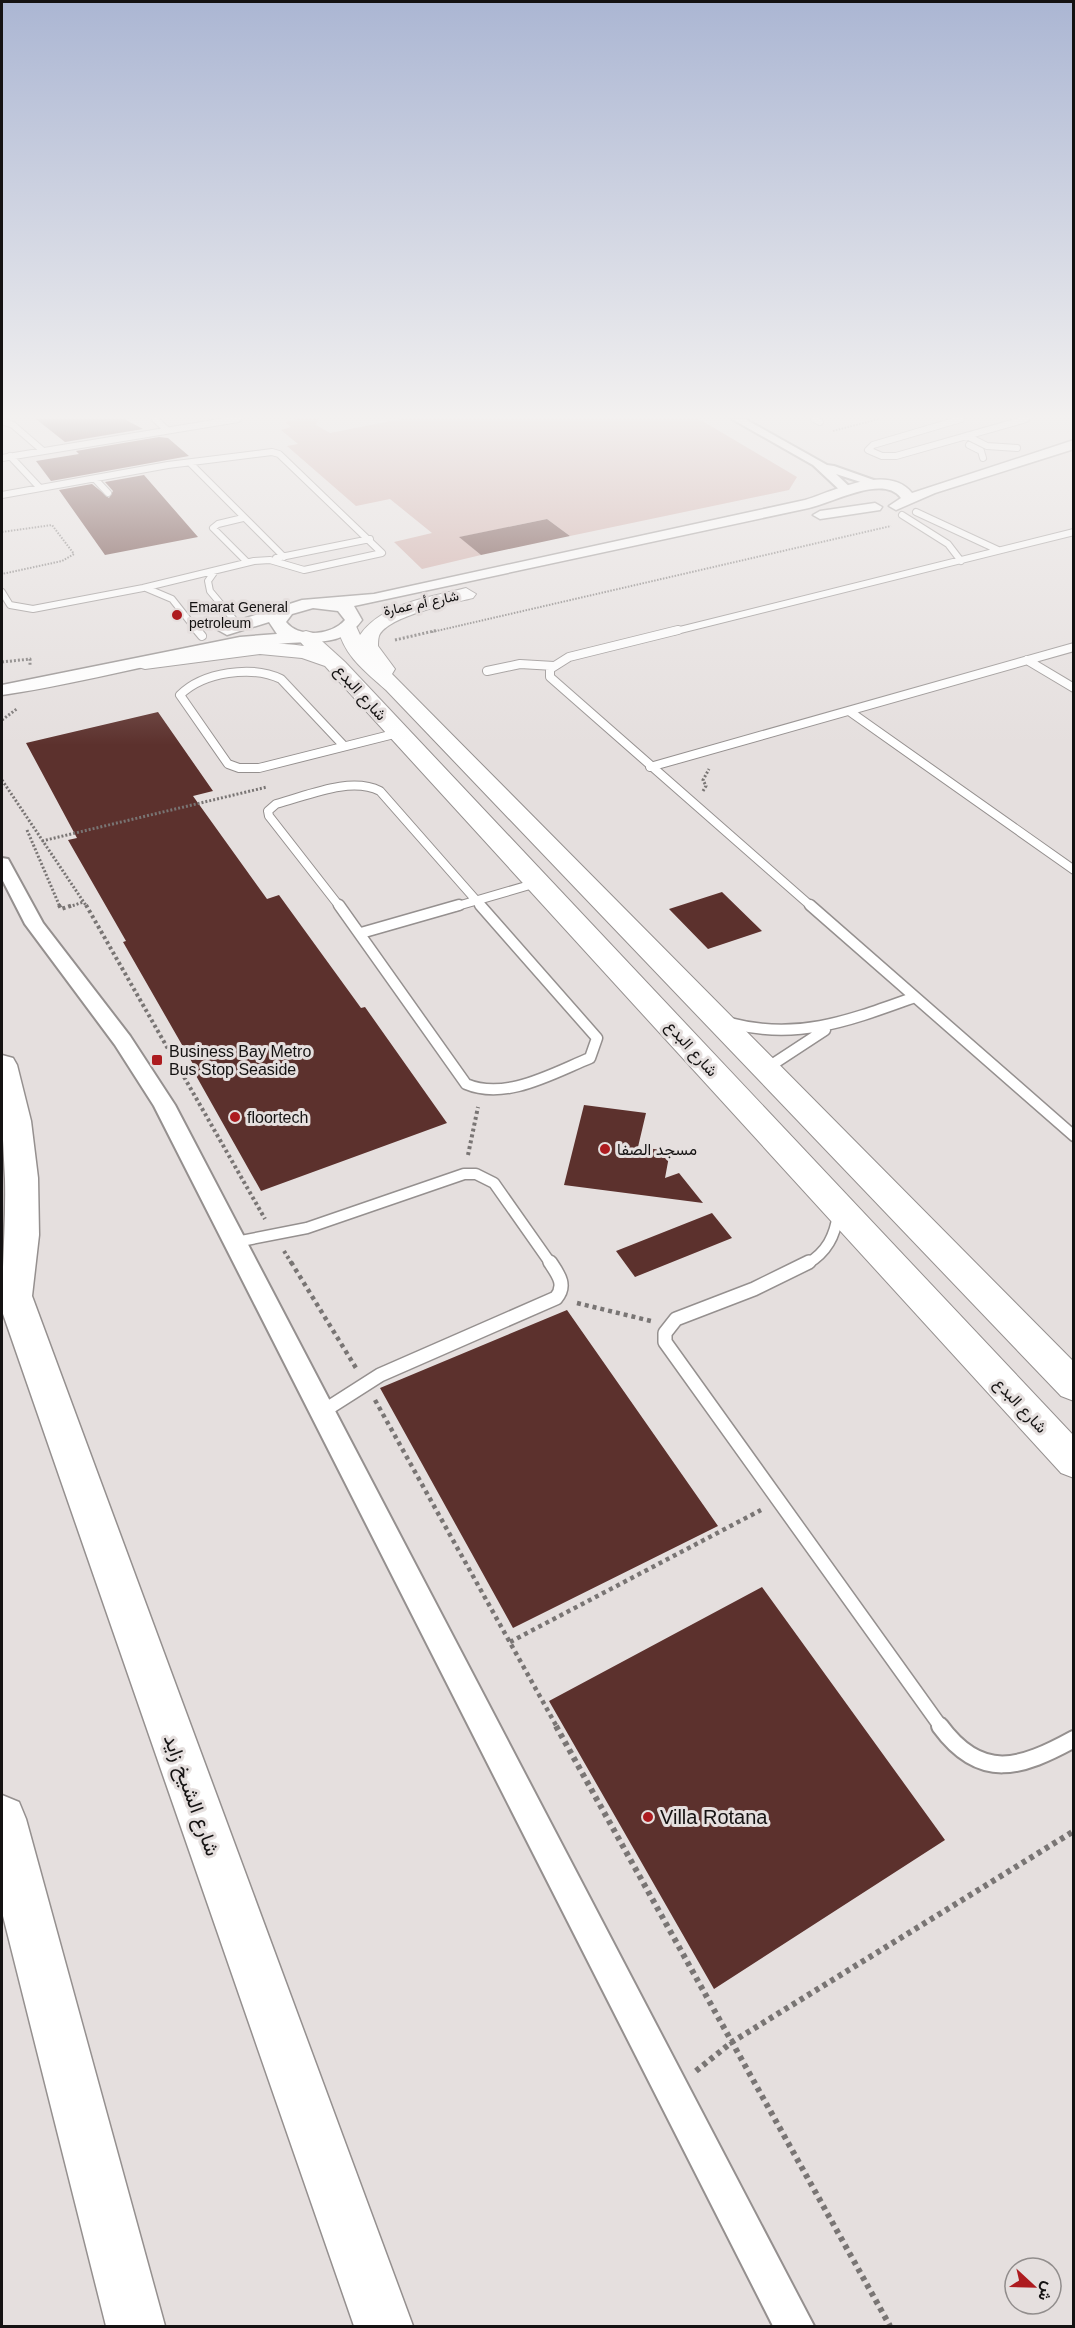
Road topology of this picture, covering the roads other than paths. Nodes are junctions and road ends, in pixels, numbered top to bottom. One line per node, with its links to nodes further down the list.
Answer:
1 (213, 528): 14 (lane)
2 (253, 528): 11 (lane)
3 (358, 528): 9 (lane)
4 (701, 528): 19 (street, شارع أم عمارة)
5 (762, 528): 18 (street, شارع أم عمارة)
6 (921, 528): 13 (lane)
7 (947, 528): 10 (lane)
8 (1074, 532): 10 (lane)
9 (370, 539): 11 (lane); 12 (lane)
10 (998, 550): 13 (lane)
11 (284, 557): 12 (lane)
12 (270, 560): 14 (lane)
13 (961, 561): 29 (lane)
14 (247, 562): 15 (lane)
15 (215, 571): 16 (lane); 21 (lane)
16 (142, 588): 17 (lane); 23 (lane)
17 (2, 592)
18 (466, 594): 22 (street, شارع أم عمارة); 22 (main road)
19 (332, 604): 20 (street, شارع أم عمارة); 22 (street)
20 (288, 610): 21 (street); 24 (street)
21 (240, 627): 23 (street)
22 (356, 631): 24 (street, شارع أم عمارة); 45 (main road, شارع البدع)
23 (202, 636): 31 (street)
24 (304, 637): 27 (street); 28 (main road, شارع البدع)
25 (1074, 647): 26 (lane)
26 (1027, 660): 32 (lane); 34 (lane)
27 (145, 663): 28 (main road); 33 (street)
28 (338, 666): 35 (main road, شارع البدع)
29 (554, 666): 30 (lane); 37 (lane)
30 (487, 671)
31 (2, 672)
32 (1074, 688)
33 (5, 698)
34 (849, 711): 37 (lane); 39 (lane)
35 (398, 733): 36 (lane); 40 (main road, شارع البدع)
36 (344, 746): 36 (lane)
37 (650, 767): 44 (lane)
38 (2, 863): 51 (street)
39 (1074, 870)
40 (540, 882): 41 (lane); 43 (main road, شارع البدع)
41 (474, 901): 42 (lane); 42 (lane); 42 (lane)
42 (362, 933)
43 (645, 996): 48 (main road); 50 (main road, شارع البدع)
44 (915, 997): 46 (lane); 49 (lane)
45 (718, 1019): 46 (lane); 48 (main road, شارع البدع)
46 (836, 1024): 48 (lane)
47 (2, 1065): 53 (highway)
48 (767, 1068): 54 (main road, شارع البدع)
49 (1074, 1136)
50 (838, 1208): 56 (main road, شارع البدع); 57 (lane)
51 (236, 1242): 55 (street); 55 (lane)
52 (2, 1262): 53 (highway, شارع الشيخ زايد)
53 (15, 1301): 60 (highway, شارع الشيخ زايد)
54 (1074, 1386)
55 (322, 1412): 61 (street)
56 (1074, 1462)
57 (1074, 1739)
58 (2, 1819): 59 (highway)
59 (136, 2326)
60 (384, 2326)
61 (794, 2326)

